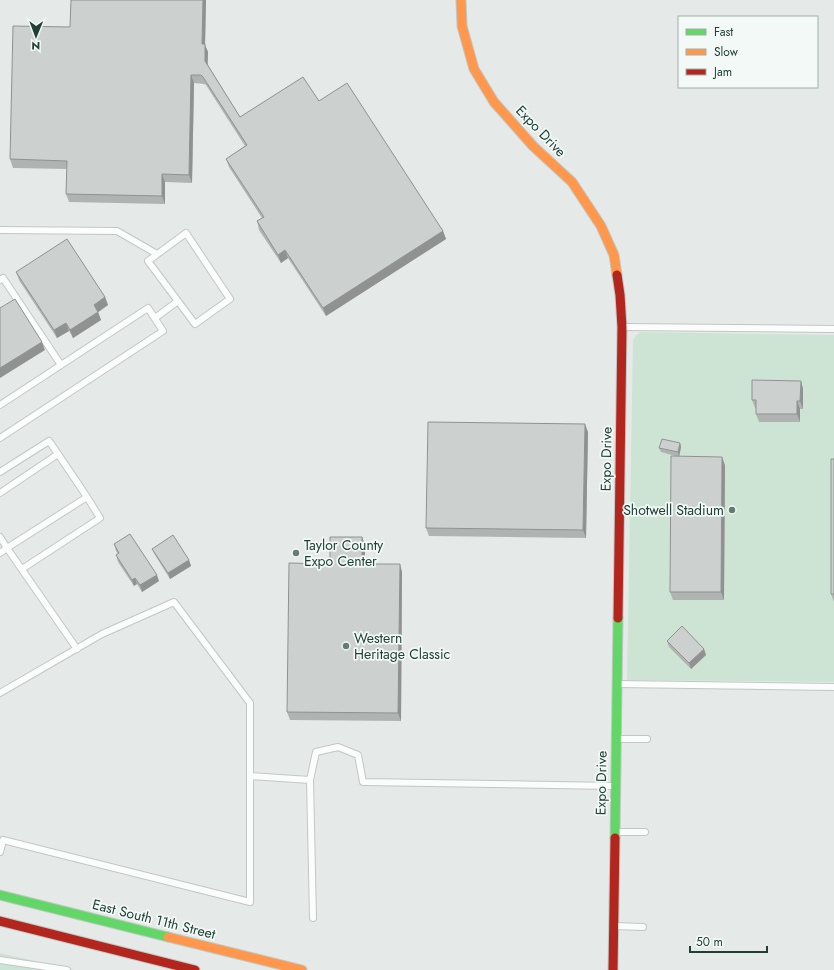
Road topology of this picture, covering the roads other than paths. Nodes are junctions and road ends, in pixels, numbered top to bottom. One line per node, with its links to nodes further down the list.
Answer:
1 (461, 0): 7 (street, Expo Drive)
2 (0, 230): 3 (lane)
3 (157, 254): 5 (lane); 5 (lane)
4 (0, 280): 9 (lane)
5 (178, 301): 6 (lane)
6 (155, 318): 9 (lane); 11 (lane)
7 (622, 327): 8 (lane); 21 (street, Expo Drive)
8 (834, 329)
9 (61, 365): 10 (lane)
10 (0, 405)
11 (0, 438)
12 (58, 454): 13 (lane); 14 (lane); 15 (lane)
13 (0, 472)
14 (0, 493)
15 (88, 497): 17 (lane); 19 (lane)
16 (0, 537): 17 (lane)
17 (7, 548): 18 (lane); 19 (lane)
18 (0, 553)
19 (22, 569): 20 (lane)
20 (77, 649): 23 (lane); 26 (lane)
21 (616, 684): 22 (lane); 24 (street, Expo Drive)
22 (834, 687)
23 (0, 693)
24 (616, 738): 25 (lane); 28 (street, Expo Drive)
25 (647, 739)
26 (250, 776): 27 (lane); 31 (lane)
27 (310, 780): 28 (lane); 34 (lane)
28 (616, 786): 29 (street, Expo Drive)
29 (615, 832): 30 (lane); 36 (street, Expo Drive)
30 (645, 832)
31 (2, 840): 32 (lane)
32 (0, 852)
33 (0, 895): 41 (street, East South 11th Street)
34 (313, 918)
35 (0, 921): 40 (street)
36 (614, 926): 37 (lane); 42 (street, Expo Drive)
37 (643, 926)
38 (0, 960): 39 (lane)
39 (67, 970)
40 (195, 970)
41 (302, 970)
42 (613, 970)

